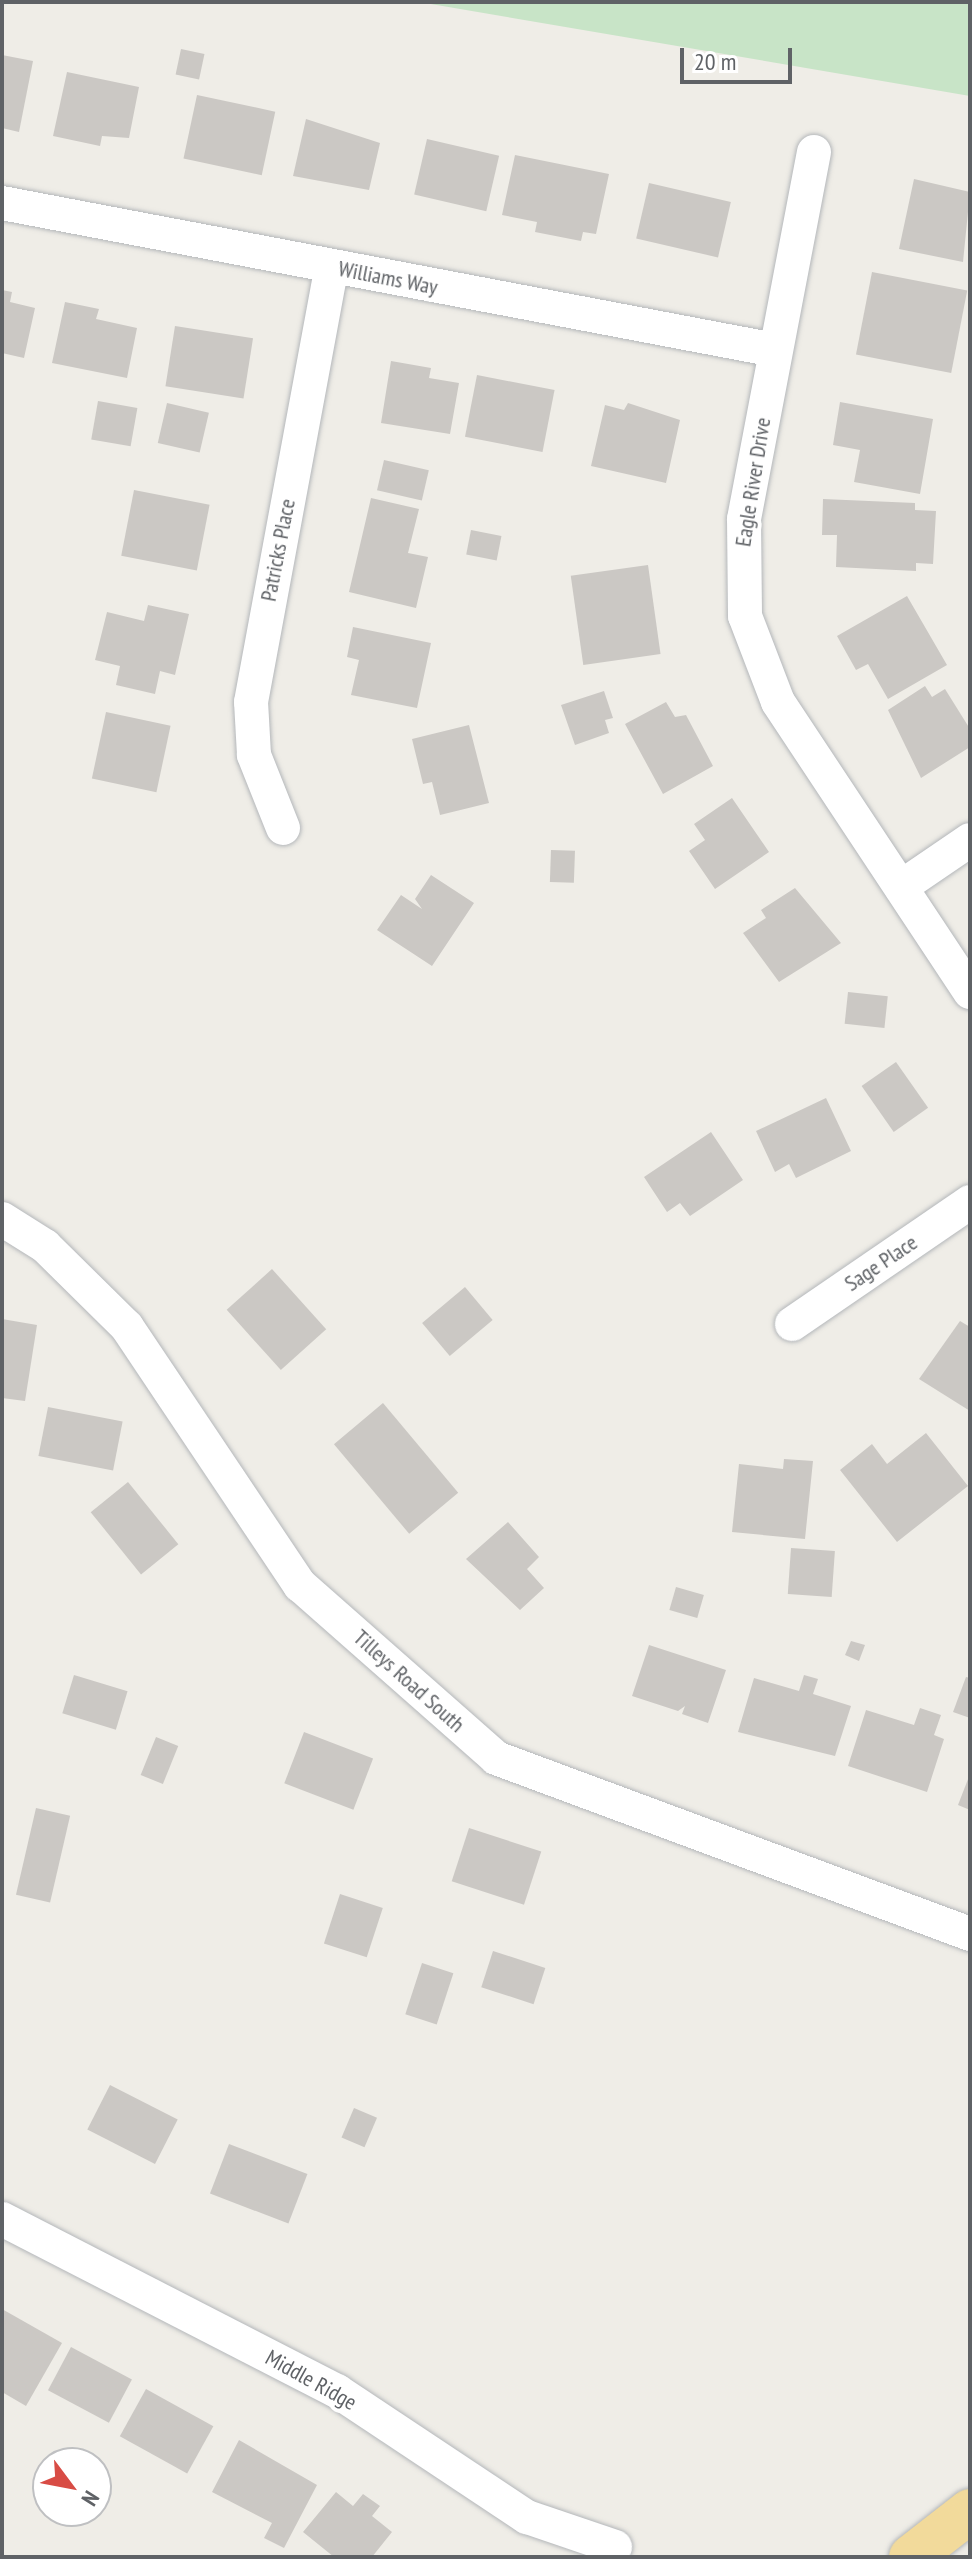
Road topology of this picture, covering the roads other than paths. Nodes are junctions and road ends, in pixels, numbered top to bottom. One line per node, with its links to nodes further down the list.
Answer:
1 (814, 152): 4 (street, Eagle River Drive)
2 (2, 203): 3 (street, Williams Way)
3 (332, 267): 4 (street, Williams Way); 5 (street, Patricks Place)
4 (775, 350): 7 (street, Eagle River Drive)
5 (283, 828)
6 (970, 840): 7 (street)
7 (901, 887): 8 (street, Eagle River Drive)
8 (970, 992)
9 (970, 1202): 11 (street, Sage Place)
10 (2, 1219): 12 (street, Tilleys Road South)
11 (792, 1324)
12 (970, 1934)
13 (2, 2219): 15 (street, Middle Ridge)
14 (970, 2511): 16 (highway)
15 (615, 2547)
16 (911, 2557)

